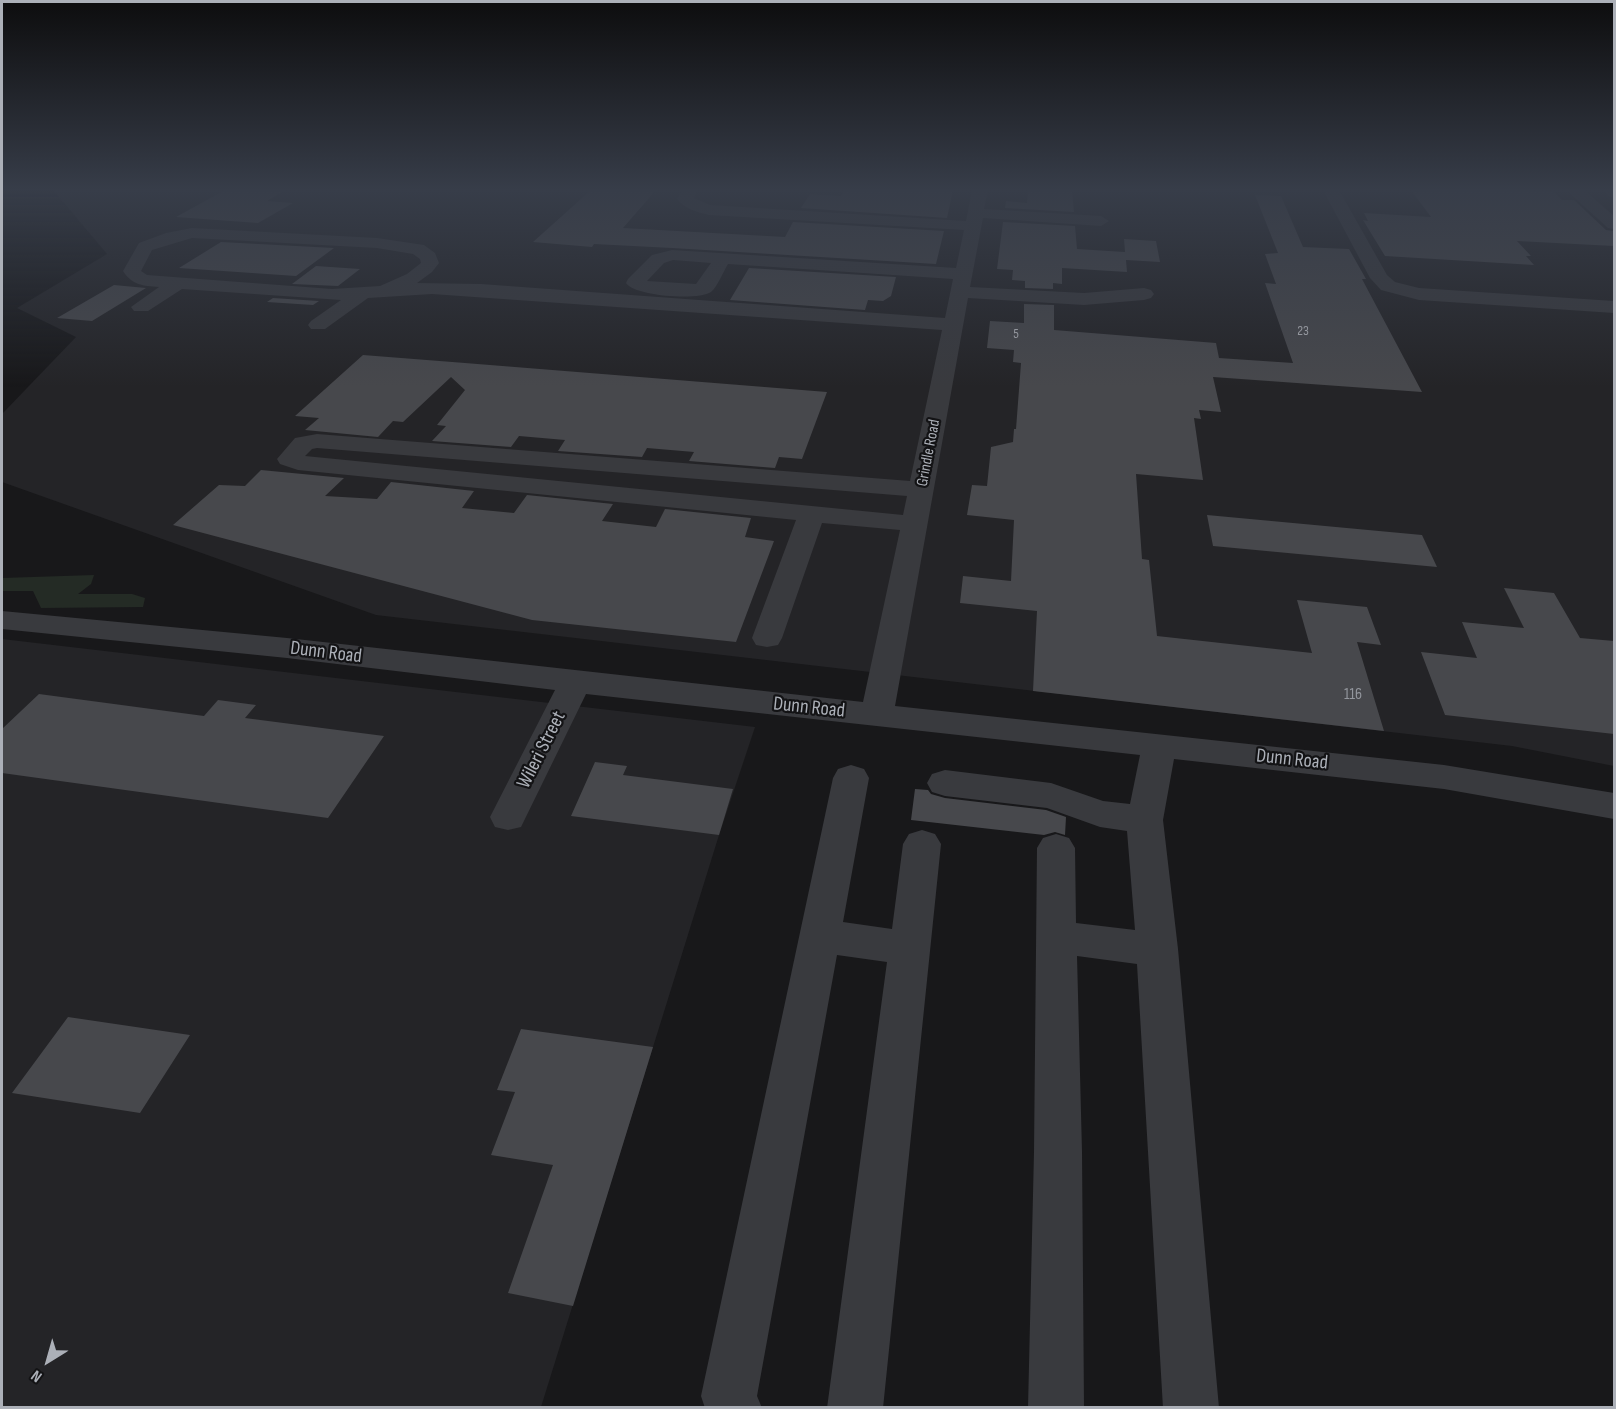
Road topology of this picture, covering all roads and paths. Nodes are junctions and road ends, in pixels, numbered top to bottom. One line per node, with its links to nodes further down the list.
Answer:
1 (139, 256): 8 (street)
2 (389, 256): 7 (street)
3 (427, 256): 7 (street)
4 (968, 256): 9 (street, Grindle Road)
5 (1367, 256): 16 (street)
6 (722, 259): 9 (street)
7 (401, 269): 11 (street); 12 (street)
8 (178, 283): 10 (street); 15 (street)
9 (963, 283): 13 (street); 18 (street, Grindle Road)
10 (216, 286): 12 (street); 14 (street)
11 (432, 288): 12 (street); 18 (street)
12 (370, 294): 17 (street)
13 (1144, 294)
14 (224, 306)
15 (141, 307)
16 (1614, 307)
17 (318, 319)
18 (952, 326): 23 (street, Grindle Road)
19 (389, 447): 20 (street); 21 (street); 21 (street)
20 (510, 457): 22 (street); 23 (street)
21 (368, 470): 22 (street)
22 (492, 482): 24 (street)
23 (922, 490): 25 (street, Grindle Road)
24 (812, 514): 25 (street); 27 (street)
25 (916, 524): 29 (street, Grindle Road)
26 (2, 620): 28 (street, Dunn Road)
27 (767, 638)
28 (575, 682): 29 (street, Dunn Road); 34 (street, Wileri Street)
29 (877, 716): 30 (street, Dunn Road)
30 (1159, 746): 33 (street, Dunn Road); 35 (street)
31 (851, 778): 38 (street)
32 (945, 783): 35 (street)
33 (1614, 806)
34 (508, 817)
35 (1145, 820): 41 (street)
36 (922, 844): 40 (street)
37 (1056, 848): 39 (street)
38 (819, 936): 40 (street); 42 (street)
39 (1056, 937): 41 (street); 44 (street)
40 (910, 948): 43 (street)
41 (1157, 949): 45 (street)
42 (734, 1407)
43 (855, 1407)
44 (1056, 1407)
45 (1191, 1407)

